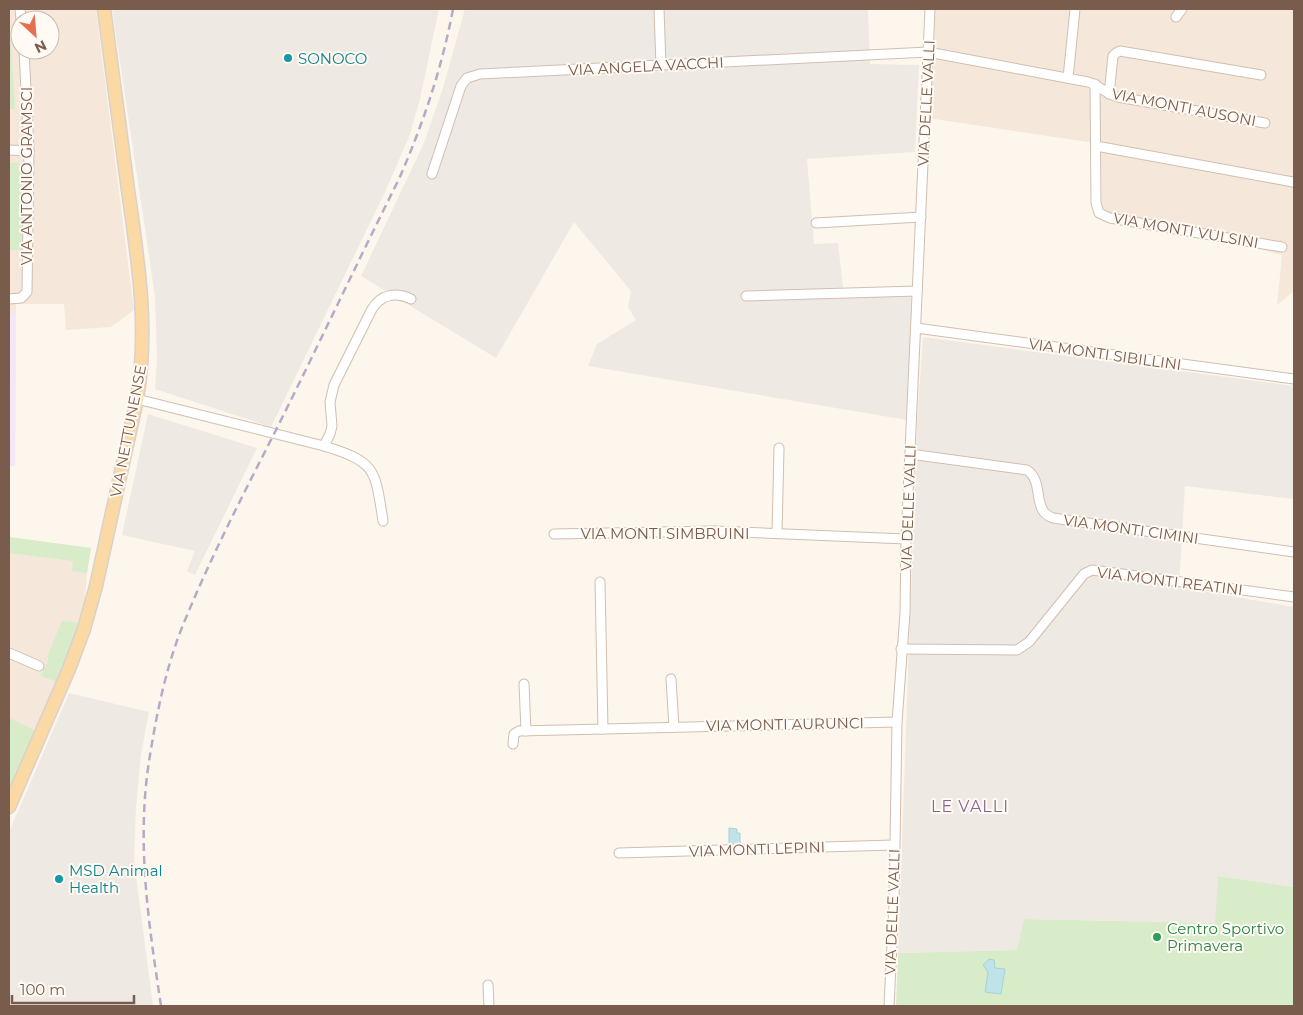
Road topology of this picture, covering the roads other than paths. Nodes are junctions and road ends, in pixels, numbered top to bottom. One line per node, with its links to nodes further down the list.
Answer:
1 (104, 9): 29 (main road, VIA NETTUNENSE)
2 (659, 9): 9 (street)
3 (930, 9): 7 (street, VIA DELLE VALLI)
4 (1075, 9): 11 (street)
5 (1182, 9): 6 (street)
6 (1176, 16)
7 (928, 52): 9 (street, VIA ANGELA VACCHI); 11 (street, VIA MONTI AUSONI); 20 (street, VIA DELLE VALLI)
8 (24, 60): 17 (street, VIA ANTONIO GRAMSCI)
9 (661, 66): 18 (street, VIA ANGELA VACCHI)
10 (1261, 75): 13 (street)
11 (1068, 78): 12 (street, VIA MONTI AUSONI)
12 (1095, 84): 13 (street, VIA MONTI AUSONI); 15 (street, VIA MONTI VULSINI)
13 (1109, 94): 14 (street, VIA MONTI AUSONI)
14 (1265, 123)
15 (1096, 146): 19 (street); 22 (street, VIA MONTI VULSINI)
16 (9, 150): 17 (street)
17 (29, 151): 25 (street, VIA ANTONIO GRAMSCI)
18 (432, 174)
19 (1293, 182)
20 (921, 217): 21 (street); 23 (street, VIA DELLE VALLI)
21 (816, 223)
22 (1282, 247)
23 (917, 291): 24 (street); 27 (street, VIA DELLE VALLI)
24 (746, 296)
25 (9, 298)
26 (411, 299): 30 (street)
27 (916, 328): 28 (street, VIA MONTI SIBILLINI); 32 (street, VIA DELLE VALLI)
28 (1294, 379)
29 (136, 399): 30 (street); 50 (main road, VIA NETTUNENSE)
30 (324, 446): 33 (street)
31 (778, 448): 34 (street)
32 (910, 454): 36 (street, VIA DELLE VALLI); 37 (street, VIA MONTI CIMINI)
33 (383, 521)
34 (777, 533): 35 (street, VIA MONTI SIMBRUINI); 36 (street, VIA MONTI SIMBRUINI)
35 (554, 534)
36 (906, 539): 40 (street, VIA DELLE VALLI)
37 (1294, 552)
38 (600, 582): 47 (street)
39 (1294, 597): 40 (street, VIA MONTI REATINI)
40 (901, 649): 45 (street, VIA DELLE VALLI)
41 (9, 653): 42 (street)
42 (39, 666)
43 (671, 679): 46 (street)
44 (524, 684): 48 (street)
45 (897, 722): 46 (street, VIA MONTI AURUNCI); 51 (street, VIA DELLE VALLI)
46 (674, 727): 47 (street, VIA MONTI AURUNCI)
47 (603, 729): 48 (street, VIA MONTI AURUNCI)
48 (526, 731): 49 (street)
49 (513, 744)
50 (9, 807)
51 (894, 846): 52 (street, VIA MONTI LEPINI); 55 (street, VIA DELLE VALLI)
52 (619, 853)
53 (488, 985): 54 (street)
54 (489, 1006)
55 (889, 1006)

